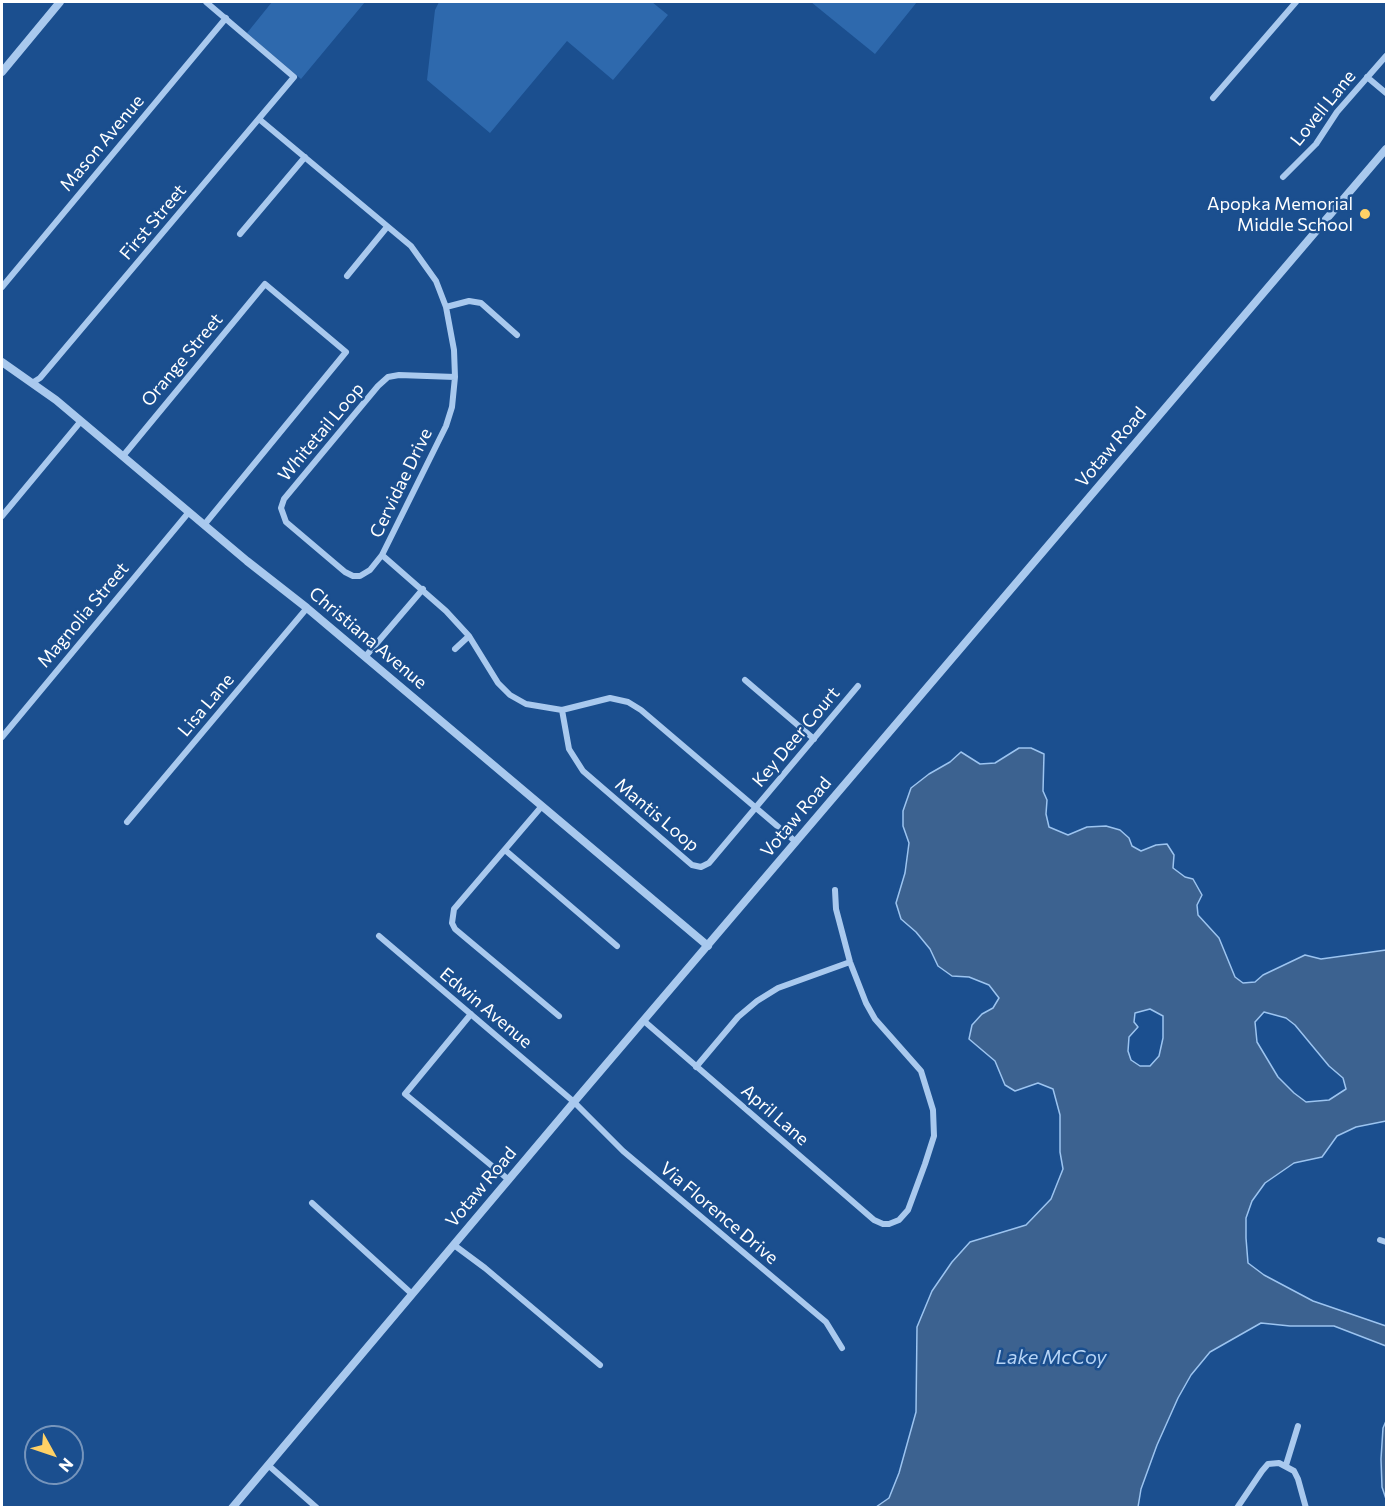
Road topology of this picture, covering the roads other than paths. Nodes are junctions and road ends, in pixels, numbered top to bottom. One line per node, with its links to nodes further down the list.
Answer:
1 (60, 2): 6 (street)
2 (206, 2): 4 (street)
3 (1296, 2): 9 (street)
4 (226, 18): 10 (street, First Street); 17 (street, Mason Avenue)
5 (1386, 56): 7 (street, Lovell Lane)
6 (2, 72)
7 (1367, 77): 8 (street); 13 (street, Lovell Lane)
8 (1386, 93)
9 (1214, 98)
10 (259, 119): 12 (street, Cervidae Drive); 22 (street, First Street)
11 (1386, 149): 42 (street, Votaw Road)
12 (305, 157): 14 (street, Cervidae Drive); 15 (street)
13 (1283, 177)
14 (387, 227): 16 (street); 18 (street, Cervidae Drive)
15 (240, 234)
16 (347, 276)
17 (2, 287)
18 (446, 307): 19 (street); 21 (street, Cervidae Drive)
19 (517, 335)
20 (2, 362): 22 (street, Christiana Avenue)
21 (455, 377): 28 (street, Cervidae Drive); 28 (street, Whitetail Loop)
22 (32, 383): 23 (street, Christiana Avenue)
23 (81, 421): 24 (street, Christiana Avenue); 26 (street)
24 (123, 456): 25 (street, Christiana Avenue); 27 (street, Orange Street)
25 (189, 512): 27 (street, Christiana Avenue); 37 (street, Magnolia Street)
26 (2, 516)
27 (204, 525): 30 (street, Christiana Avenue)
28 (382, 555): 29 (street, Cervidae Drive)
29 (423, 590): 31 (street, Cervidae Drive); 33 (street)
30 (307, 608): 33 (street, Christiana Avenue); 41 (street, Lisa Lane)
31 (469, 636): 32 (street); 36 (street, Cervidae Drive)
32 (454, 649)
33 (365, 657): 39 (street, Christiana Avenue)
34 (745, 680): 38 (street)
35 (858, 686): 38 (street, Key Deer Court)
36 (562, 710): 40 (street, Cervidae Drive); 40 (street, Mantis Loop)
37 (2, 737)
38 (814, 739): 40 (street, Key Deer Court)
39 (542, 806): 43 (street); 47 (street, Christiana Avenue)
40 (756, 807): 42 (street, Cervidae Drive)
41 (127, 822)
42 (796, 842): 47 (street, Votaw Road)
43 (505, 850): 46 (street); 50 (street)
44 (835, 890): 48 (street)
45 (379, 936): 49 (street, Edwin Avenue)
46 (617, 946)
47 (708, 946): 51 (street, Votaw Road)
48 (850, 962): 52 (street); 52 (street, April Lane)
49 (471, 1014): 53 (street, Edwin Avenue); 54 (street)
50 (559, 1016)
51 (644, 1021): 52 (street, April Lane); 53 (street, Votaw Road)
52 (696, 1067)
53 (574, 1102): 54 (street, Votaw Road); 58 (street, Via Florence Drive)
54 (509, 1180): 56 (street, Votaw Road)
55 (312, 1203): 57 (street)
56 (454, 1245): 57 (street, Votaw Road); 59 (street)
57 (412, 1294): 61 (street, Votaw Road)
58 (842, 1348)
59 (600, 1365)
60 (1298, 1426): 62 (street)
61 (268, 1465): 63 (street); 64 (street, Votaw Road)
62 (1286, 1465): 65 (street); 66 (street)
63 (313, 1506)
64 (232, 1508)
65 (1237, 1508)
66 (1306, 1508)

